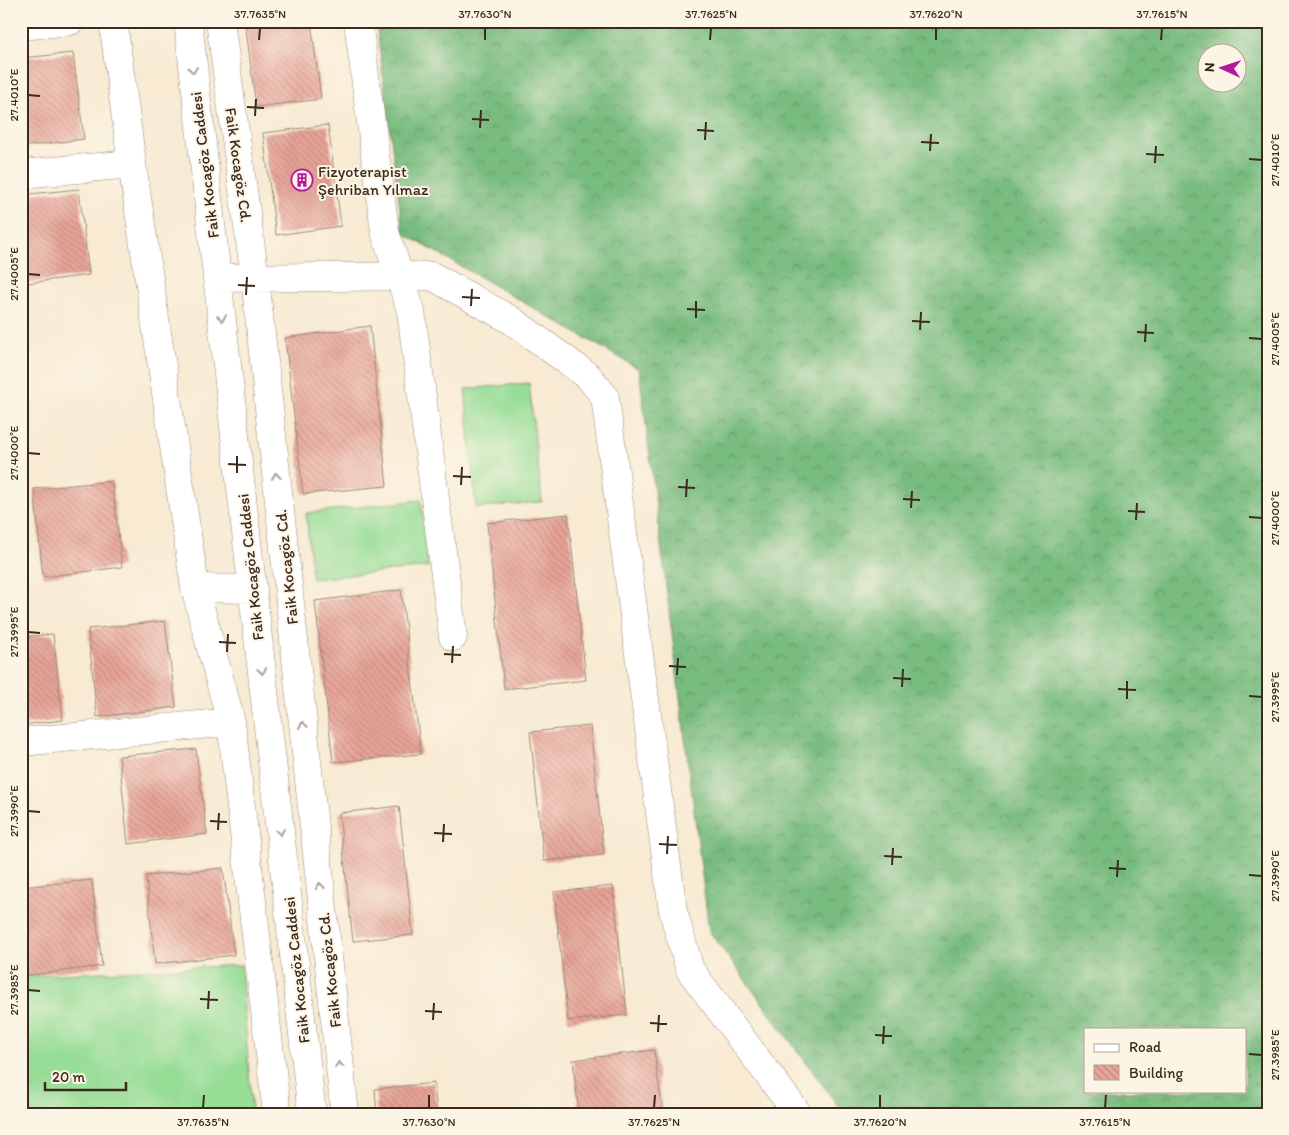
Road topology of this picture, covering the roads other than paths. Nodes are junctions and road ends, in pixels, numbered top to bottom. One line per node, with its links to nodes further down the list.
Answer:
1 (70, 21): 6 (street)
2 (113, 21): 7 (street)
3 (188, 21): 10 (street, Faik Kocagöz Caddesi, one-way to 10)
4 (220, 21): 11 (street, Faik Kocagöz Cd.)
5 (358, 21): 9 (street)
6 (21, 26)
7 (132, 164): 8 (street); 12 (street)
8 (21, 174)
9 (400, 277): 11 (street); 14 (street); 20 (street)
10 (217, 278): 11 (street); 13 (street, Faik Kocagöz Caddesi, one-way to 13)
11 (255, 278): 19 (street, Faik Kocagöz Cd., one-way to 11)
12 (195, 588): 13 (street); 15 (street)
13 (253, 589): 18 (street, Faik Kocagöz Caddesi, one-way to 18)
14 (453, 637)
15 (231, 722): 16 (street); 17 (street)
16 (21, 742)
17 (277, 1114)
18 (312, 1114)
19 (345, 1114)
20 (798, 1114)

